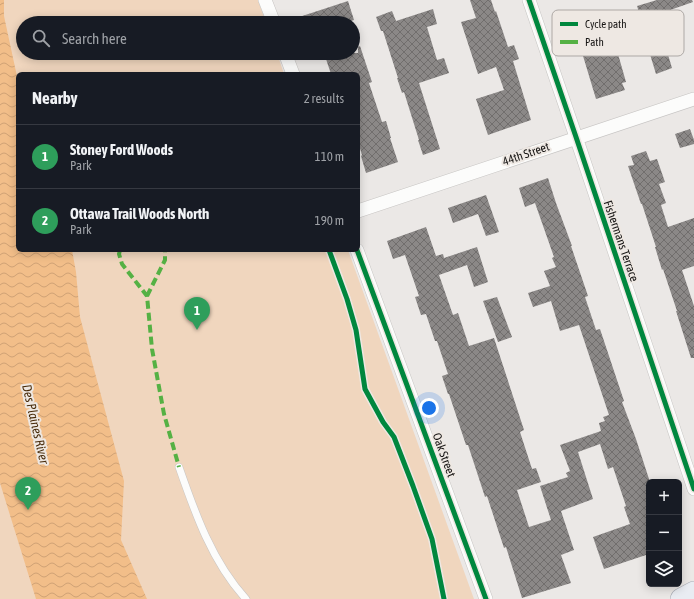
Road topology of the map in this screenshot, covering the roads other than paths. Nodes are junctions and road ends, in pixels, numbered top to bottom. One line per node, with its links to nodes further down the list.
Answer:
1 (265, 0): 3 (street)
2 (529, 0): 7 (street, Fishermans Terrace)
3 (271, 16)
4 (287, 60): 5 (street)
5 (291, 72)
6 (694, 99): 7 (street, 44th Street)
7 (576, 137): 8 (street, 44th Street); 11 (street, Fishermans Terrace)
8 (360, 210)
9 (358, 252): 14 (street, Oak Street)
10 (179, 467): 13 (lane)
11 (694, 489)
12 (694, 592): 15 (main road)
13 (246, 599)
14 (486, 599)
15 (681, 599)

